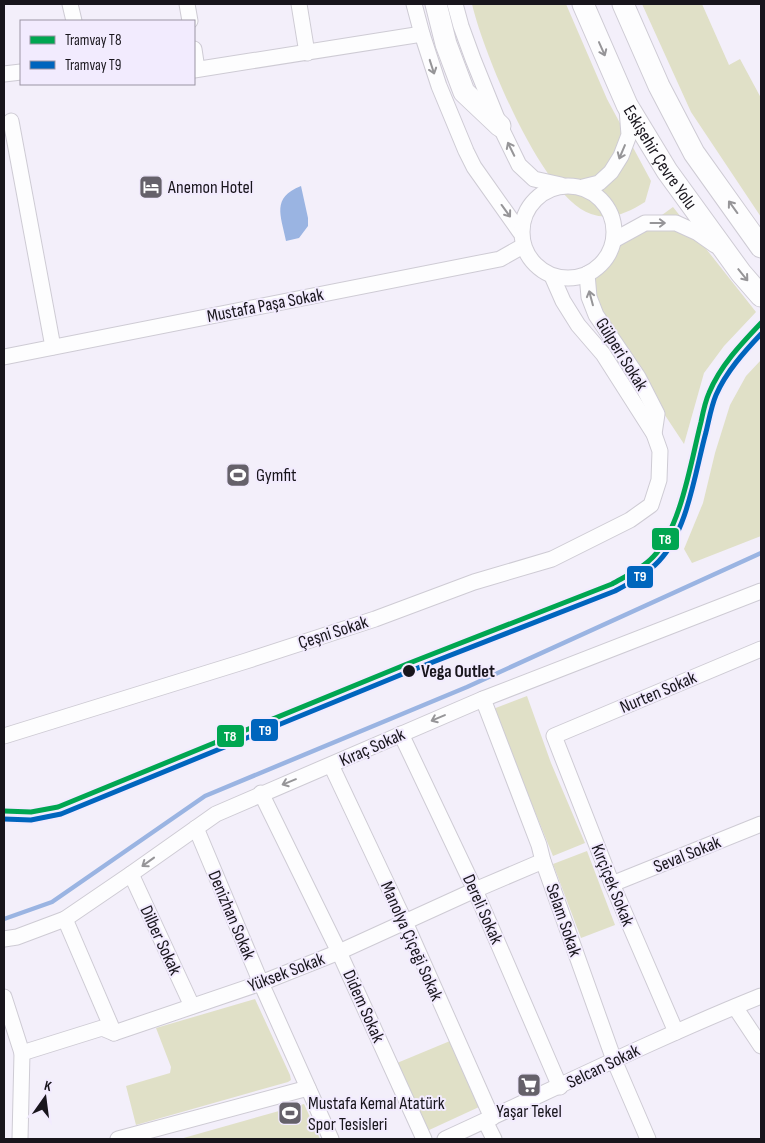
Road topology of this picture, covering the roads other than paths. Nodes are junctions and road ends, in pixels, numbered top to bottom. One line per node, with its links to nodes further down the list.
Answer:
1 (70, 4): 9 (street)
2 (187, 4): 10 (street)
3 (299, 4): 12 (street)
4 (414, 4): 11 (street)
5 (436, 4): 18 (highway)
6 (455, 4): 18 (street)
7 (583, 4): 16 (highway, Eskişehir Çevre Yolu, one-way to 16)
8 (623, 4): 23 (highway, Eskişehir Çevre Yolu, one-way to 8)
9 (74, 20)
10 (190, 20)
11 (422, 34): 12 (street); 21 (street, one-way to 21)
12 (307, 53): 13 (street)
13 (195, 70)
14 (20, 72): 15 (street)
15 (4, 74)
16 (627, 105): 20 (street, one-way to 20); 24 (highway, Eskişehir Çevre Yolu)
17 (11, 121): 28 (street)
18 (500, 126): 19 (street, one-way to 18)
19 (561, 185): 20 (street); 21 (street)
20 (583, 187): 22 (street)
21 (522, 239): 26 (street); 28 (street, Mustafa Paşa Sokak)
22 (614, 240): 24 (street, one-way to 24); 25 (street)
23 (761, 247)
24 (726, 253): 27 (highway, Eskişehir Çevre Yolu, one-way to 27)
25 (587, 274): 26 (street); 30 (street, Gülperi Sokak, one-way to 25)
26 (552, 276): 30 (street, Gülperi Sokak)
27 (761, 296)
28 (54, 347): 29 (street, Mustafa Paşa Sokak)
29 (4, 357)
30 (654, 434): 31 (street, Gülperi Sokak)
31 (651, 505): 36 (street, Çeşni Sokak)
32 (761, 591): 34 (street, Kıraç Sokak)
33 (761, 649): 37 (street, Nurten Sokak)
34 (483, 699): 35 (street, Kıraç Sokak, one-way to 35); 42 (street, Selam Sokak)
35 (401, 734): 38 (street, Kıraç Sokak); 45 (street, Dereli Sokak)
36 (4, 736)
37 (554, 736): 44 (street, Kırçiçek Sokak)
38 (331, 765): 39 (street, Kıraç Sokak, one-way to 39); 47 (street, Manolya Çiçeği Sokak)
39 (261, 793): 41 (street, Kıraç Sokak); 49 (street, Didem Sokak)
40 (761, 824): 44 (street, Seval Sokak)
41 (196, 828): 43 (street, Kıraç Sokak, one-way to 43); 50 (street, Denizhan Sokak)
42 (543, 861): 45 (street, Yüksek Sokak); 59 (street, Selam Sokak)
43 (131, 874): 46 (street, Kıraç Sokak); 53 (street, Dilber Sokak)
44 (612, 884): 55 (street, Kırçiçek Sokak)
45 (475, 890): 47 (street, Yüksek Sokak); 60 (street, Dereli Sokak)
46 (65, 919): 48 (street, Kıraç Sokak); 56 (street)
47 (404, 922): 49 (street, Yüksek Sokak); 62 (street, Manolya Çiçeği Sokak)
48 (4, 939)
49 (339, 952): 50 (street, Yüksek Sokak); 66 (street, Didem Sokak)
50 (261, 983): 53 (street, Yüksek Sokak); 61 (street, Denizhan Sokak)
51 (761, 996): 54 (street, Selcan Sokak)
52 (4, 998): 58 (street)
53 (192, 1006): 56 (street, Yüksek Sokak)
54 (735, 1007): 55 (street, Selcan Sokak); 57 (street)
55 (676, 1032): 59 (street, Selcan Sokak)
56 (114, 1033): 58 (street, Yüksek Sokak)
57 (761, 1046)
58 (22, 1053): 63 (street)
59 (614, 1060): 60 (street, Selcan Sokak); 69 (street, Selam Sokak)
60 (560, 1087): 62 (street, Selcan Sokak)
61 (308, 1088): 64 (street); 65 (street, Denizhan Sokak)
62 (488, 1119): 67 (street, Selcan Sokak); 68 (street, Manolya Çiçeği Sokak)
63 (20, 1139)
64 (118, 1139)
65 (331, 1139)
66 (424, 1139)
67 (445, 1139)
68 (494, 1139)
69 (648, 1139)

